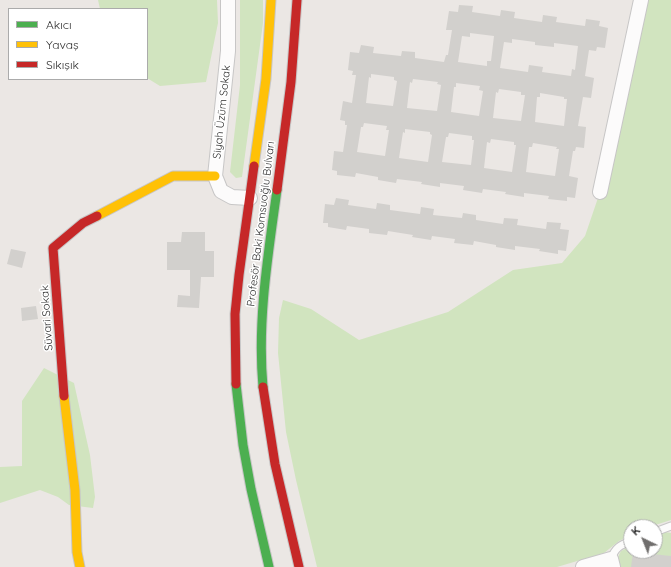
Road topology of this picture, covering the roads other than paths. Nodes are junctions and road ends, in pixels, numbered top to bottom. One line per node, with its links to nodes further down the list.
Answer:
1 (228, 0): 5 (street, Siyah Üzüm Sokak)
2 (271, 0): 7 (main road, Profesör Baki Komsuoğlu Bulvarı)
3 (297, 0): 12 (main road, Profesör Baki Komsuoğlu Bulvarı)
4 (640, 0): 6 (street)
5 (215, 176): 7 (street); 10 (main road, Süvari Sokak)
6 (600, 192)
7 (250, 198): 11 (main road, Profesör Baki Komsuoğlu Bulvarı)
8 (623, 544): 9 (lane)
9 (612, 563): 13 (street)
10 (80, 567)
11 (269, 567)
12 (298, 567)
13 (582, 567)

